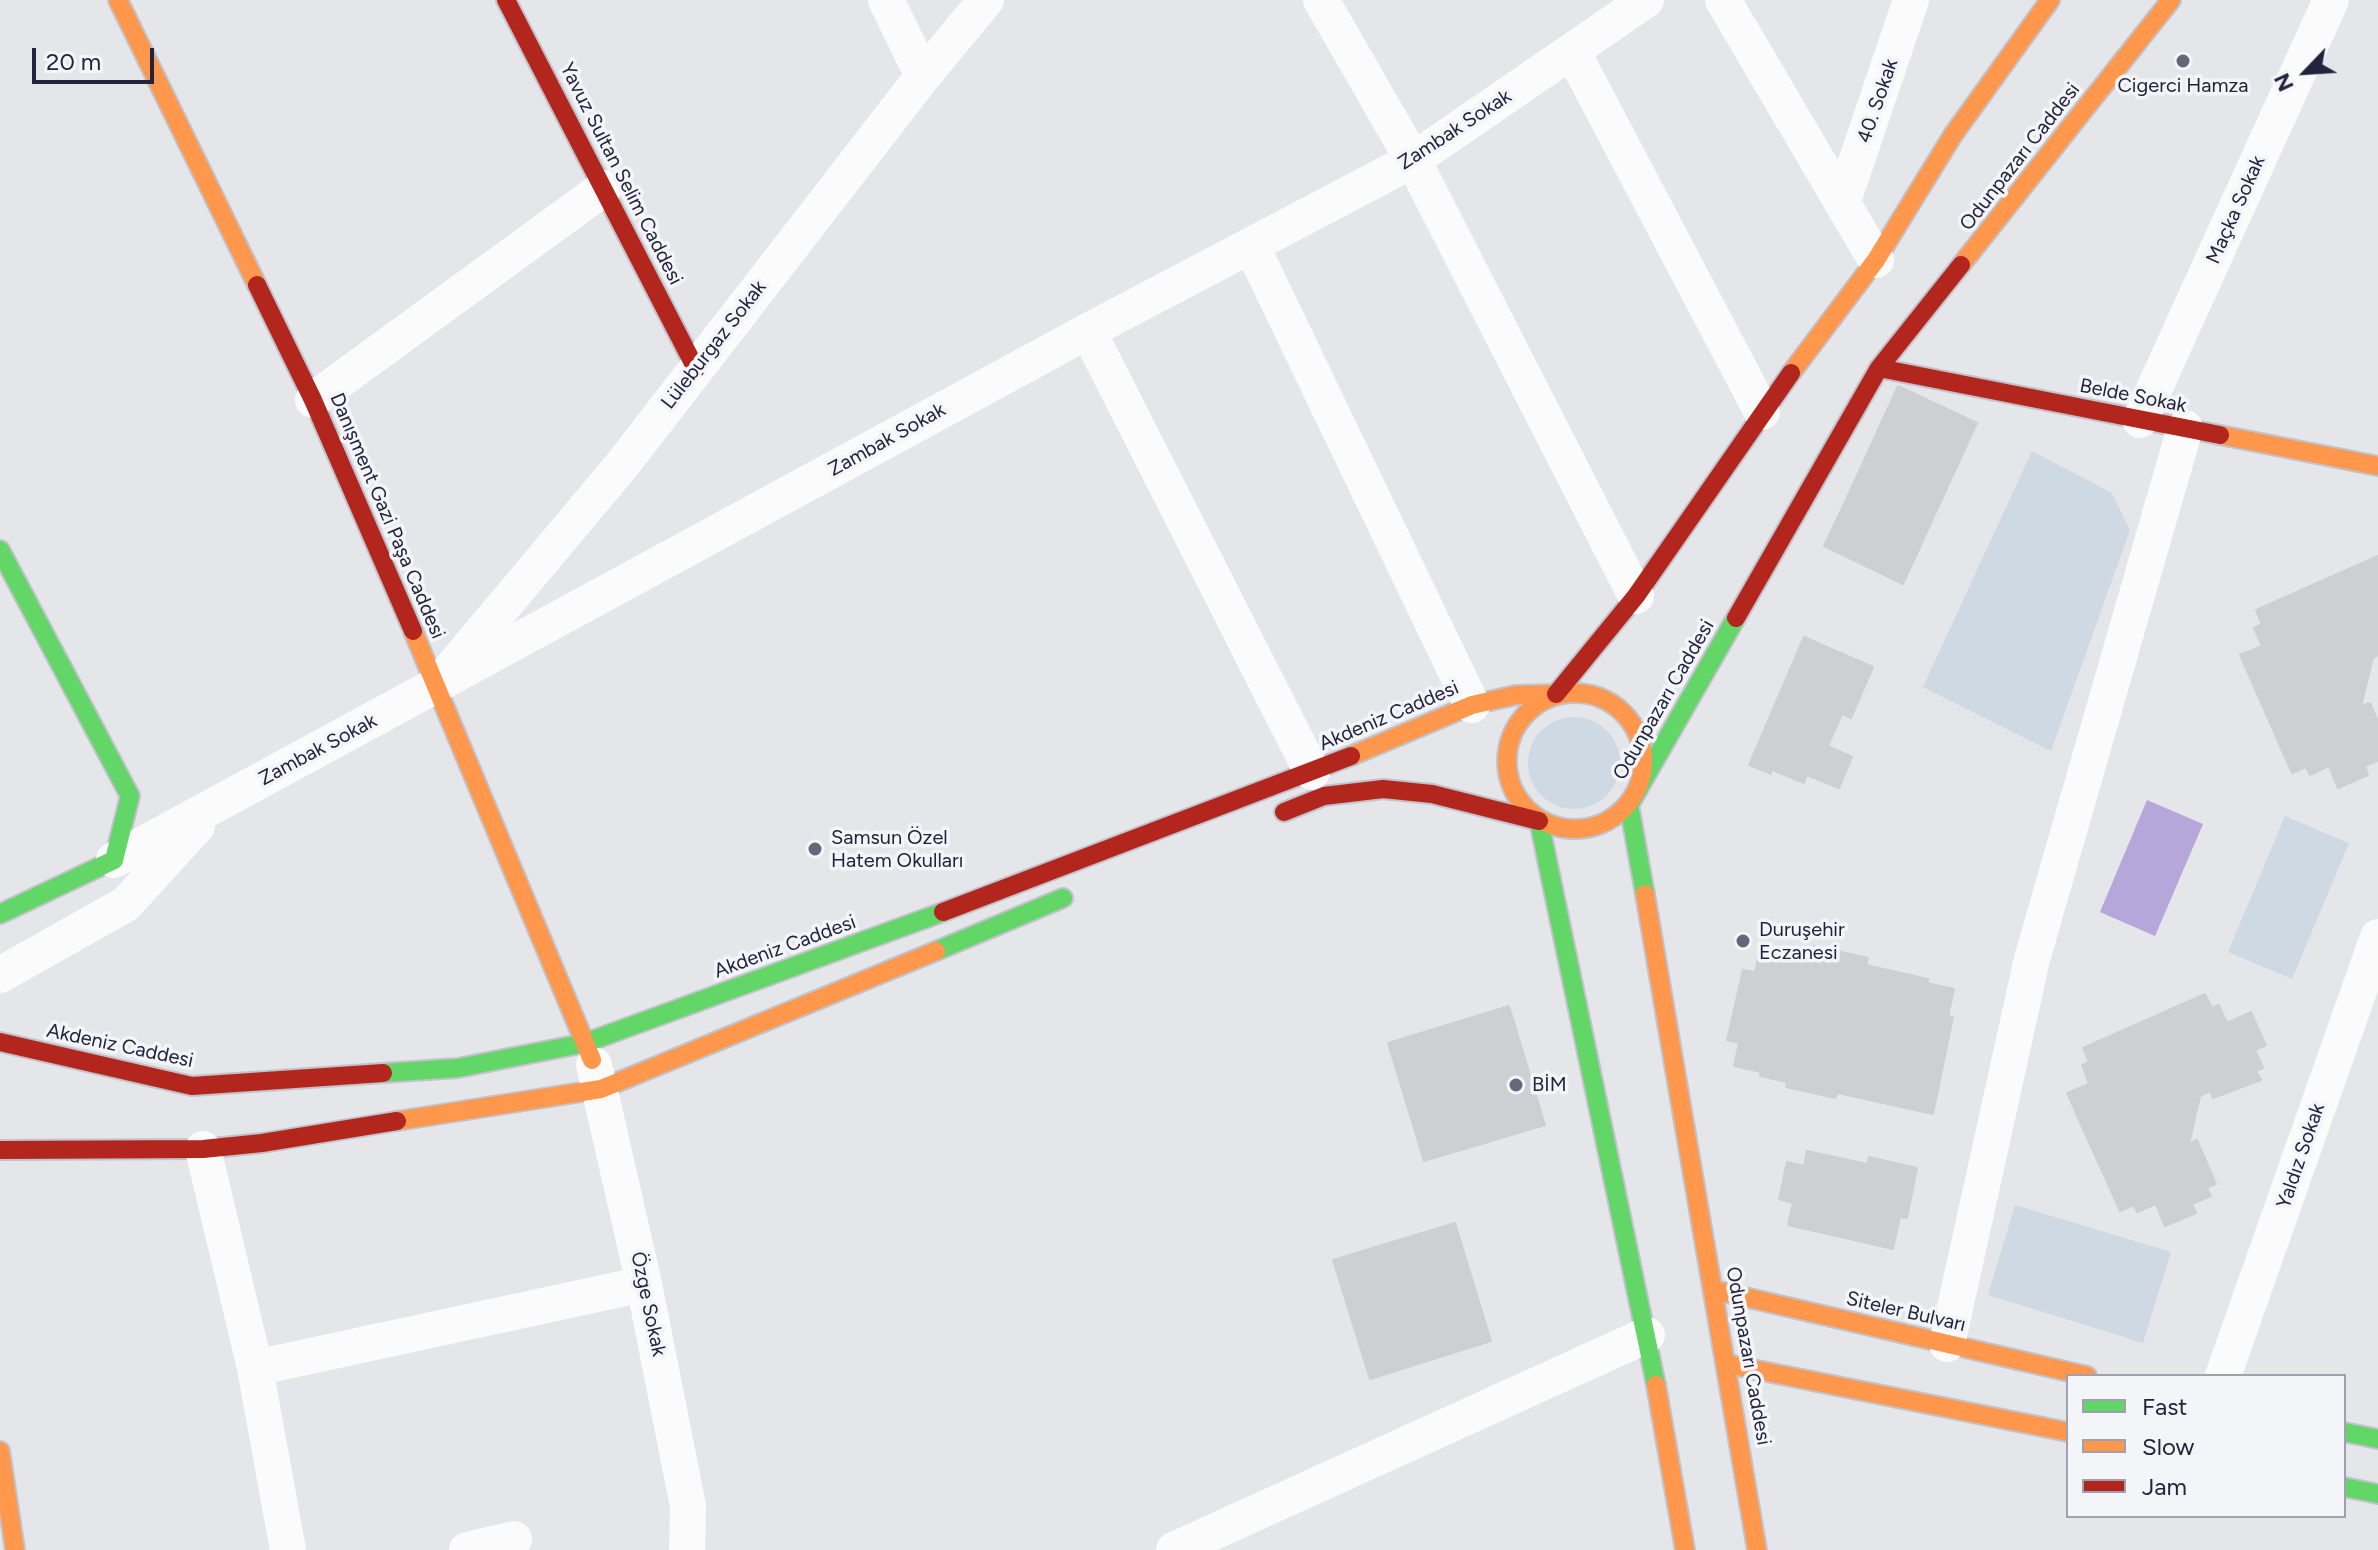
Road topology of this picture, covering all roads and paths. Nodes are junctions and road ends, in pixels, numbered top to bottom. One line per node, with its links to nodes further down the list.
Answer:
1 (118, 0): 22 (main road, Danışment Gazi Paşa Caddesi)
2 (506, 0): 15 (main road, Yavuz Sultan Selim Caddesi)
3 (886, 0): 13 (street)
4 (986, 0): 13 (street, Lüleburgaz Sokak)
5 (1321, 0): 14 (street)
6 (1646, 0): 12 (street, Zambak Sokak)
7 (1723, 0): 16 (street)
8 (1911, 0): 16 (street, 40. Sokak)
9 (2050, 0): 18 (main road)
10 (2171, 0): 20 (main road, Odunpazarı Caddesi)
11 (2331, 0): 24 (street, Maçka Sokak)
12 (1572, 51): 14 (street, Zambak Sokak); 23 (street)
13 (923, 76): 21 (street, Lüleburgaz Sokak)
14 (1413, 160): 17 (street, Zambak Sokak); 28 (street)
15 (604, 188): 21 (main road, Yavuz Sultan Selim Caddesi); 22 (street)
16 (1843, 201): 18 (street)
17 (1251, 245): 19 (street, Zambak Sokak); 31 (street)
18 (1876, 260): 23 (main road)
19 (1088, 331): 29 (street, Zambak Sokak); 32 (street)
20 (1879, 368): 24 (main road, Belde Sokak); 34 (main road, Odunpazarı Caddesi)
21 (696, 369): 29 (street, Lüleburgaz Sokak)
22 (313, 400): 29 (main road, Danışment Gazi Paşa Caddesi)
23 (1762, 412): 28 (main road)
24 (2140, 420): 25 (main road, Belde Sokak)
25 (2185, 428): 26 (main road, Belde Sokak); 49 (street)
26 (2378, 466)
27 (0, 550): 37 (main road)
28 (1636, 596): 30 (main road)
29 (437, 686): 33 (street, Zambak Sokak); 43 (main road, Danışment Gazi Paşa Caddesi)
30 (1556, 694): 31 (main road, Akdeniz Caddesi); 34 (main road); 36 (main road)
31 (1472, 705): 32 (main road, Akdeniz Caddesi)
32 (1312, 772): 43 (main road, Akdeniz Caddesi)
33 (217, 805): 37 (street, Zambak Sokak); 41 (street)
34 (1629, 805): 36 (main road); 47 (main road, Odunpazarı Caddesi)
35 (1266, 819): 36 (main road)
36 (1539, 821): 48 (main road)
37 (114, 860): 39 (main road)
38 (1077, 893): 43 (main road, Akdeniz Caddesi)
39 (0, 914)
40 (2378, 937): 53 (street, Yaldız Sokak)
41 (0, 975)
42 (0, 1042): 43 (main road, Akdeniz Caddesi)
43 (593, 1064): 44 (main road, Akdeniz Caddesi); 46 (street, Özge Sokak)
44 (203, 1149): 45 (main road, Akdeniz Caddesi); 51 (street)
45 (0, 1150)
46 (644, 1284): 51 (street); 64 (street, Özge Sokak)
47 (1714, 1290): 49 (main road, Siteler Bulvarı); 50 (main road, Odunpazarı Caddesi)
48 (1647, 1335): 65 (street); 66 (main road)
49 (1947, 1344): 52 (main road, Siteler Bulvarı)
50 (1727, 1364): 54 (main road); 67 (main road, Odunpazarı Caddesi)
51 (255, 1368): 62 (street)
52 (2078, 1374)
53 (2224, 1374)
54 (2066, 1432)
55 (2346, 1432): 56 (main road)
56 (2378, 1439)
57 (0, 1451): 61 (main road)
58 (2346, 1487): 59 (main road)
59 (2378, 1494)
60 (514, 1539): 63 (street)
61 (15, 1550)
62 (288, 1550)
63 (467, 1550)
64 (687, 1550)
65 (1174, 1550)
66 (1685, 1550)
67 (1757, 1550)

